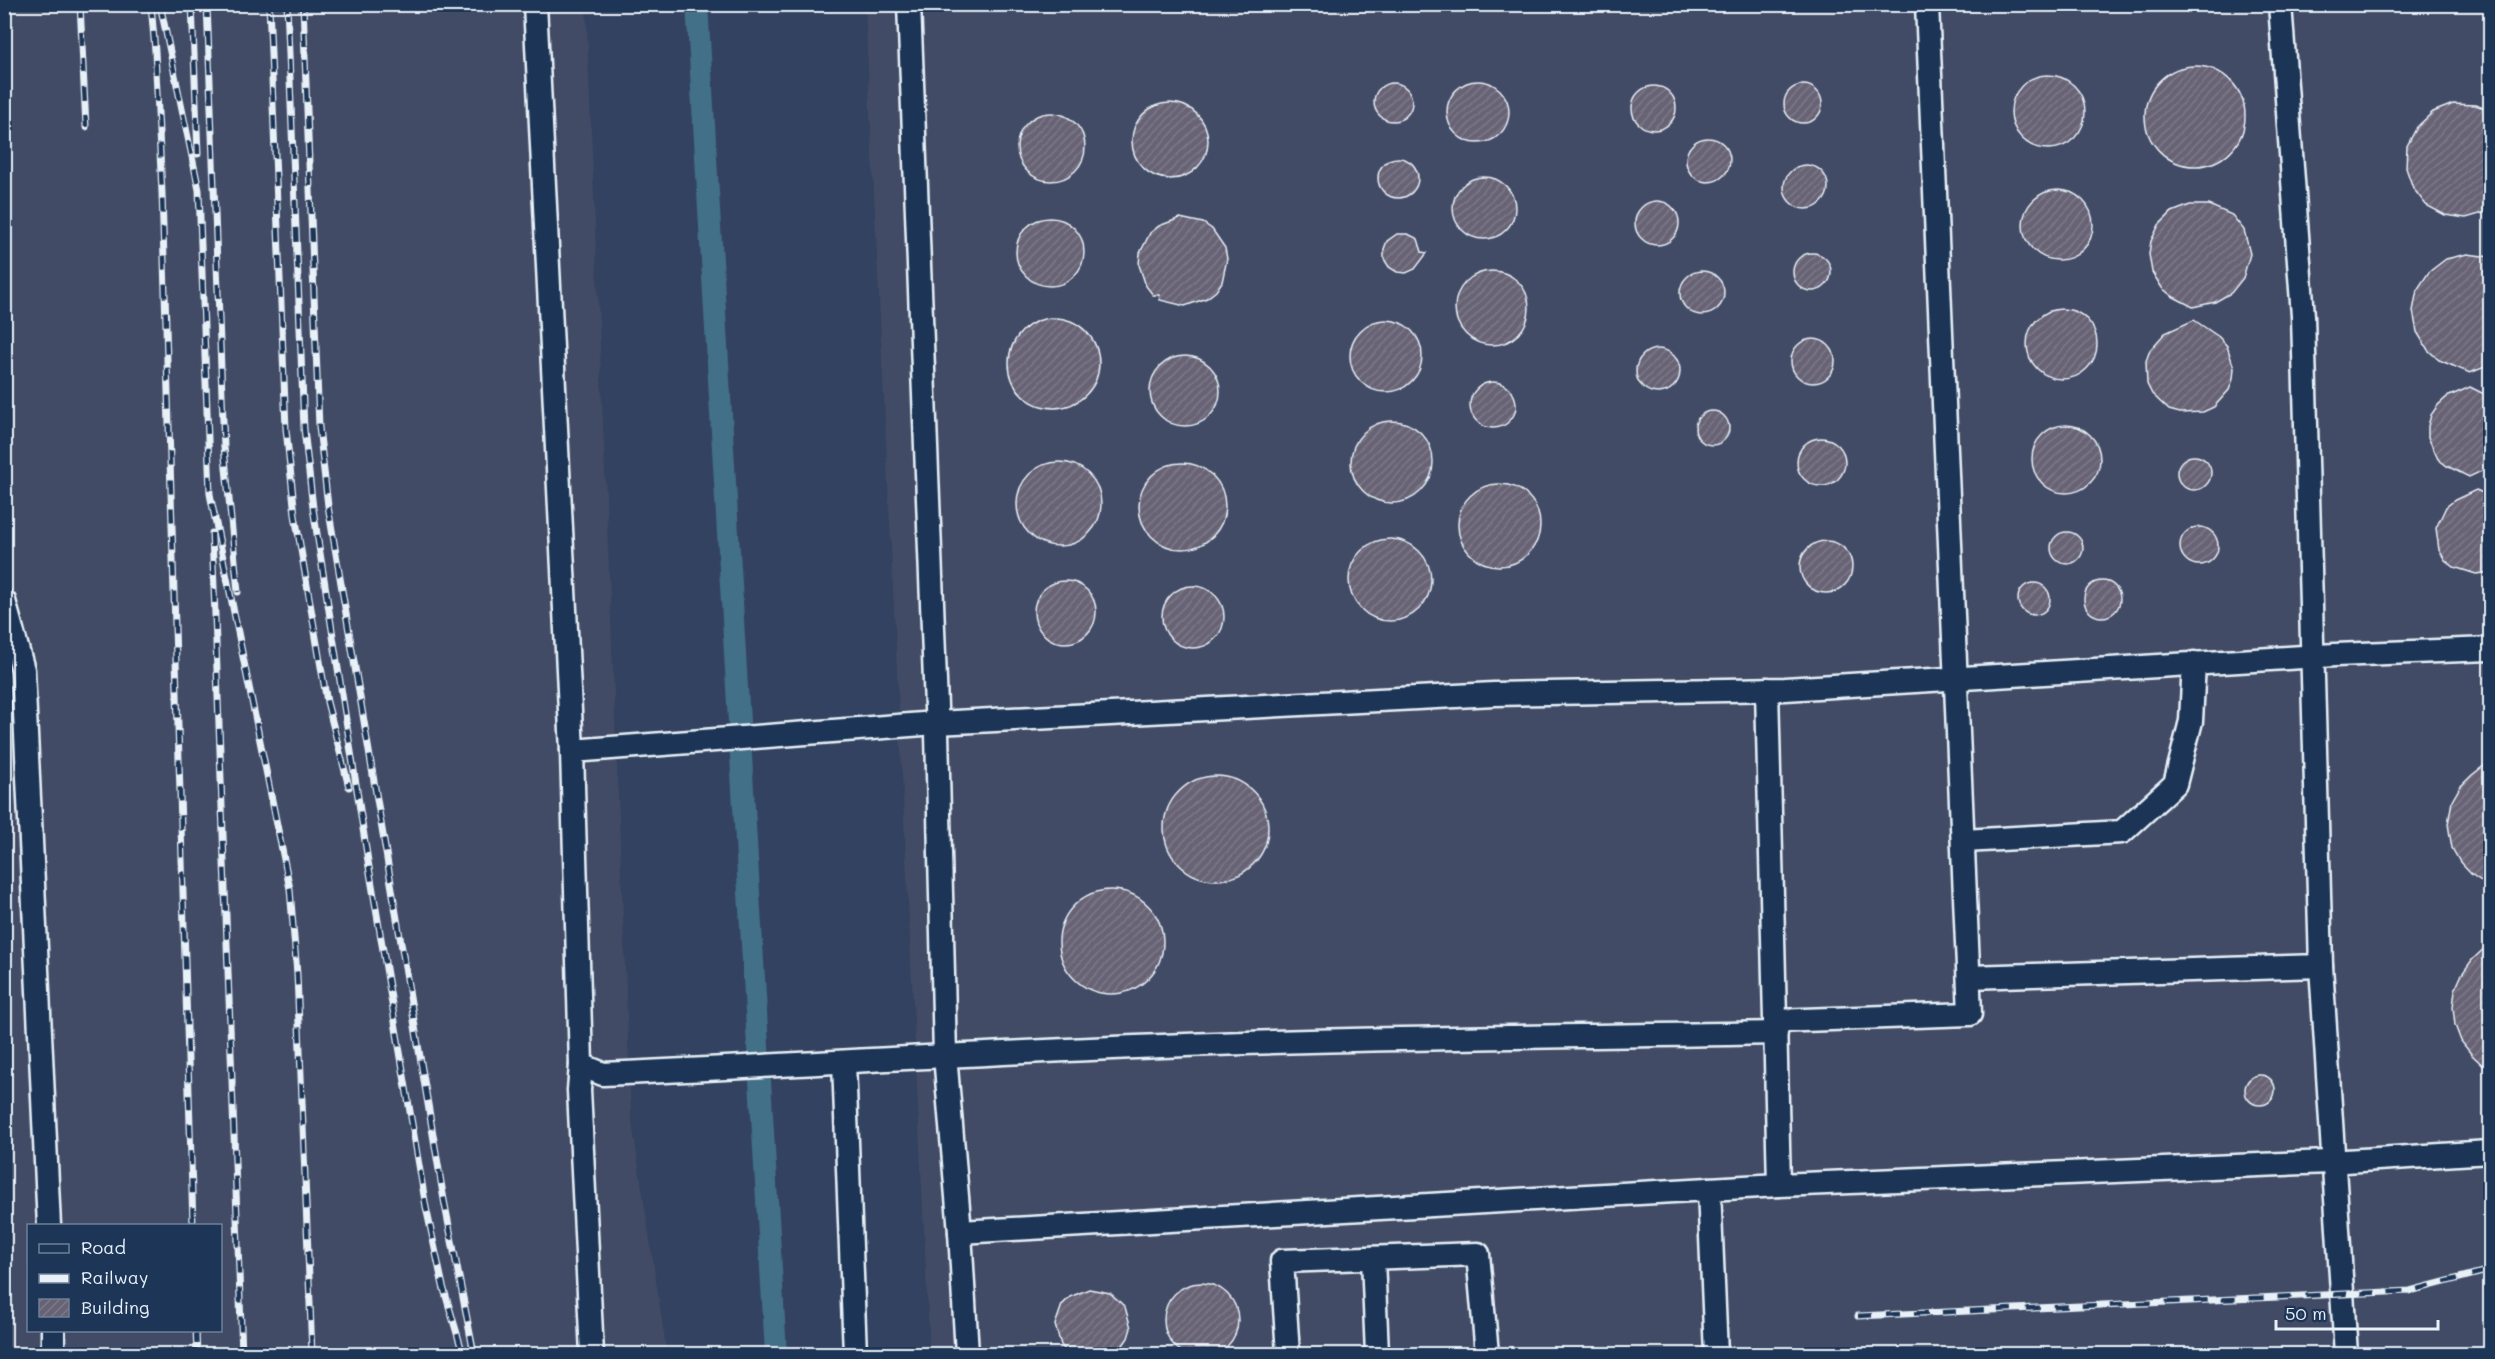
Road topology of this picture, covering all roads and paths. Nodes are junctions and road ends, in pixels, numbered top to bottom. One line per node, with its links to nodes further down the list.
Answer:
1 (535, 4): 12 (street)
2 (909, 4): 11 (street)
3 (1927, 4): 9 (street)
4 (2280, 4): 7 (street)
5 (4, 601): 24 (street)
6 (2490, 649): 7 (street)
7 (2313, 656): 8 (street); 14 (street)
8 (2194, 663): 9 (street); 13 (street)
9 (1958, 678): 10 (street); 13 (street)
10 (1767, 689): 11 (street); 16 (street)
11 (936, 723): 12 (street); 17 (street)
12 (572, 751): 19 (street)
13 (1964, 842): 15 (street)
14 (2321, 966): 15 (street); 21 (street)
15 (1969, 977): 16 (street)
16 (1775, 1027): 17 (street); 22 (street)
17 (945, 1055): 18 (street); 25 (street)
18 (844, 1062): 19 (street); 30 (street)
19 (581, 1065): 29 (street)
20 (2490, 1152): 21 (street)
21 (2334, 1162): 22 (street); 36 (street)
22 (1779, 1185): 23 (street)
23 (1709, 1189): 25 (street); 35 (street)
24 (49, 1224)
25 (960, 1232): 31 (street)
26 (1373, 1258): 32 (street); 33 (street); 34 (street)
27 (53, 1332): 28 (street)
28 (53, 1354)
29 (592, 1354)
30 (855, 1354)
31 (968, 1354)
32 (1288, 1354)
33 (1377, 1354)
34 (1486, 1354)
35 (1716, 1354)
36 (2346, 1354)

